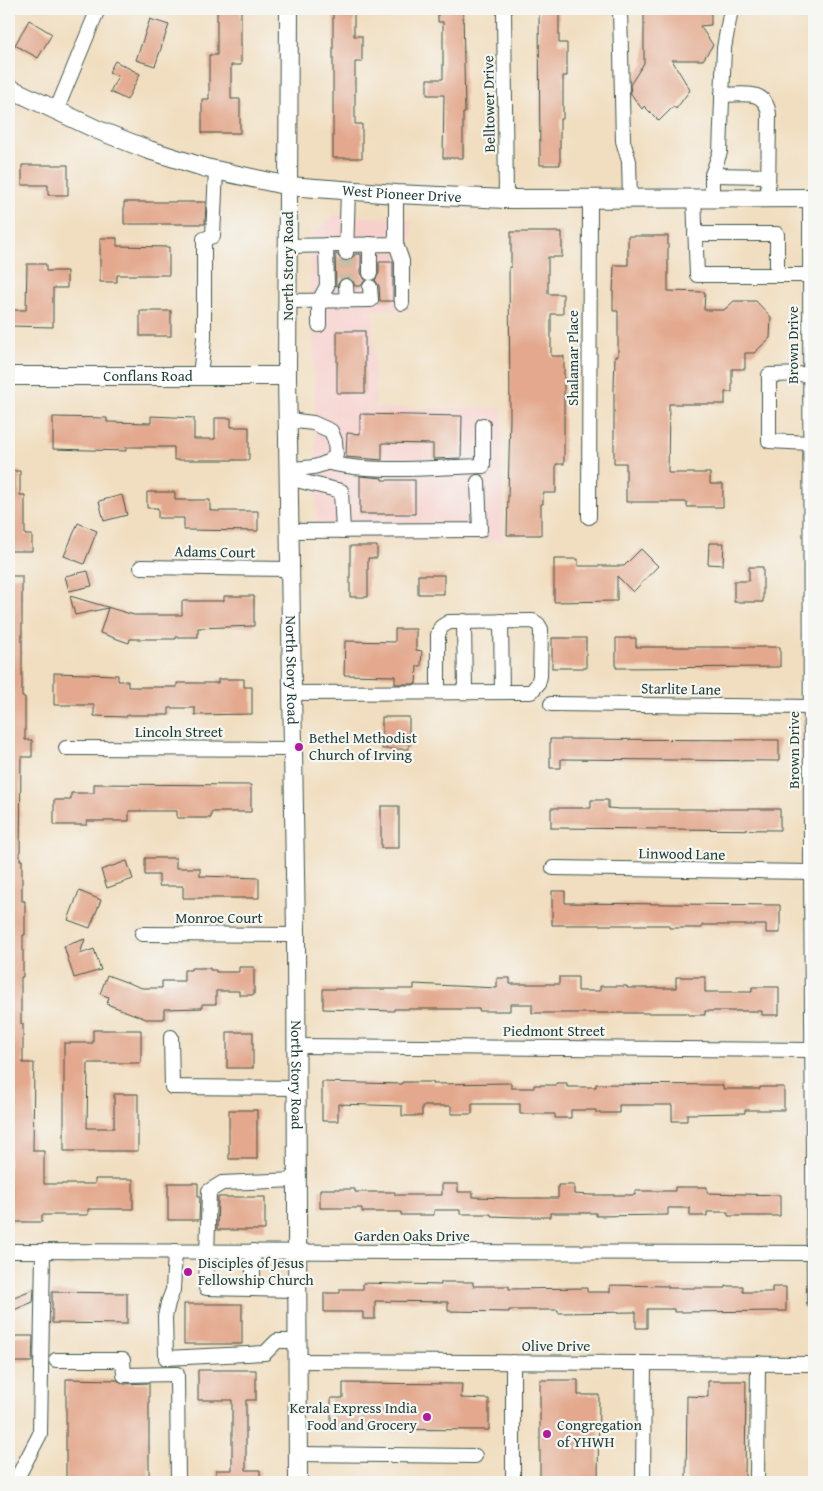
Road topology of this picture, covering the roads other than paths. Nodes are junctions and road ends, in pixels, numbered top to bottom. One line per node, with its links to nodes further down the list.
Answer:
1 (98, 9): 8 (street)
2 (289, 9): 13 (main road, North Story Road)
3 (504, 9): 21 (street, Belltower Drive)
4 (620, 9): 23 (street)
5 (731, 9): 7 (street)
6 (9, 88): 8 (main road, West Pioneer Drive)
7 (722, 95): 10 (street); 12 (street)
8 (56, 111): 9 (main road, West Pioneer Drive)
9 (216, 170): 13 (main road, West Pioneer Drive); 38 (street)
10 (712, 175): 11 (street); 17 (street)
11 (740, 175): 12 (street); 18 (street)
12 (768, 176): 19 (street)
13 (289, 186): 14 (main road, West Pioneer Drive); 28 (main road, North Story Road)
14 (348, 191): 15 (main road, West Pioneer Drive); 29 (street)
15 (396, 194): 21 (main road, West Pioneer Drive); 26 (street)
16 (694, 198): 17 (main road, West Pioneer Drive); 23 (main road, West Pioneer Drive); 24 (street)
17 (712, 198): 18 (main road, West Pioneer Drive)
18 (741, 198): 19 (main road, West Pioneer Drive)
19 (768, 198): 20 (main road, West Pioneer Drive)
20 (812, 198): 31 (street, Brown Drive)
21 (506, 199): 22 (main road, West Pioneer Drive)
22 (590, 199): 23 (main road, West Pioneer Drive); 46 (street, Shalamar Place)
23 (630, 199)
24 (696, 234): 30 (street); 30 (street)
25 (370, 244): 26 (street); 29 (street); 33 (street)
26 (396, 244): 34 (street)
27 (326, 245): 28 (street); 29 (street); 33 (street)
28 (288, 246): 32 (main road, North Story Road)
29 (346, 249)
30 (777, 275): 31 (street)
31 (810, 275): 36 (street, Brown Drive)
32 (288, 301): 33 (street); 39 (main road, North Story Road)
33 (319, 301): 35 (street)
34 (402, 303)
35 (319, 325)
36 (810, 374): 42 (street, Brown Drive); 42 (street)
37 (9, 376): 38 (main road, Conflans Road)
38 (200, 376): 39 (main road, Conflans Road)
39 (287, 376): 40 (main road, North Story Road)
40 (288, 420): 43 (street); 44 (main road, North Story Road)
41 (483, 425): 43 (street)
42 (810, 444): 49 (street, Brown Drive)
43 (329, 463): 44 (street)
44 (288, 474): 47 (main road, North Story Road); 48 (street)
45 (478, 482): 48 (street)
46 (589, 517)
47 (289, 531): 48 (street); 51 (main road, North Story Road)
48 (342, 531)
49 (812, 544): 59 (street, Brown Drive)
50 (141, 567): 51 (street, Adams Court)
51 (290, 569): 54 (main road, North Story Road)
52 (464, 621): 53 (street); 55 (street); 56 (street)
53 (501, 621): 57 (street); 57 (street)
54 (292, 692): 55 (street); 61 (main road, North Story Road)
55 (438, 692): 56 (street)
56 (465, 692): 57 (street)
57 (502, 692)
58 (552, 704): 59 (street, Starlite Lane)
59 (810, 707): 62 (street, Brown Drive)
60 (66, 748): 61 (street, Lincoln Street)
61 (292, 749): 66 (main road, North Story Road)
62 (812, 759): 64 (street, Brown Drive)
63 (553, 868): 64 (street, Linwood Lane)
64 (811, 872): 69 (street, Brown Drive)
65 (142, 934): 66 (street, Monroe Court)
66 (296, 935): 68 (main road, North Story Road)
67 (171, 1038): 70 (street)
68 (296, 1046): 69 (street, Piedmont Street); 70 (main road, North Story Road)
69 (813, 1050): 78 (street, Brown Drive)
70 (296, 1088): 71 (main road, North Story Road)
71 (296, 1180): 75 (street); 77 (main road, North Story Road)
72 (9, 1251): 73 (street, Garden Oaks Drive)
73 (43, 1251): 74 (street, Garden Oaks Drive); 91 (street)
74 (175, 1251): 75 (street, Garden Oaks Drive); 82 (street)
75 (206, 1251): 76 (street, Garden Oaks Drive); 79 (street)
76 (253, 1251): 77 (street, Garden Oaks Drive); 79 (street)
77 (296, 1252): 78 (street, Garden Oaks Drive); 80 (main road, North Story Road)
78 (814, 1253): 81 (street, Brown Drive)
79 (253, 1289): 80 (street)
80 (296, 1290): 82 (main road, North Story Road)
81 (814, 1302)
82 (297, 1341): 84 (main road, North Story Road)
83 (56, 1360): 92 (street)
84 (297, 1361): 85 (street, Olive Drive); 89 (main road, North Story Road)
85 (513, 1362): 86 (street, Olive Drive); 94 (street)
86 (644, 1363): 87 (street, Olive Drive); 95 (street)
87 (758, 1363): 88 (street, Olive Drive); 96 (street)
88 (814, 1364)
89 (298, 1454): 90 (street); 93 (main road, North Story Road)
90 (475, 1456)
91 (15, 1482)
92 (178, 1482)
93 (298, 1482)
94 (512, 1482)
95 (643, 1482)
96 (757, 1482)

